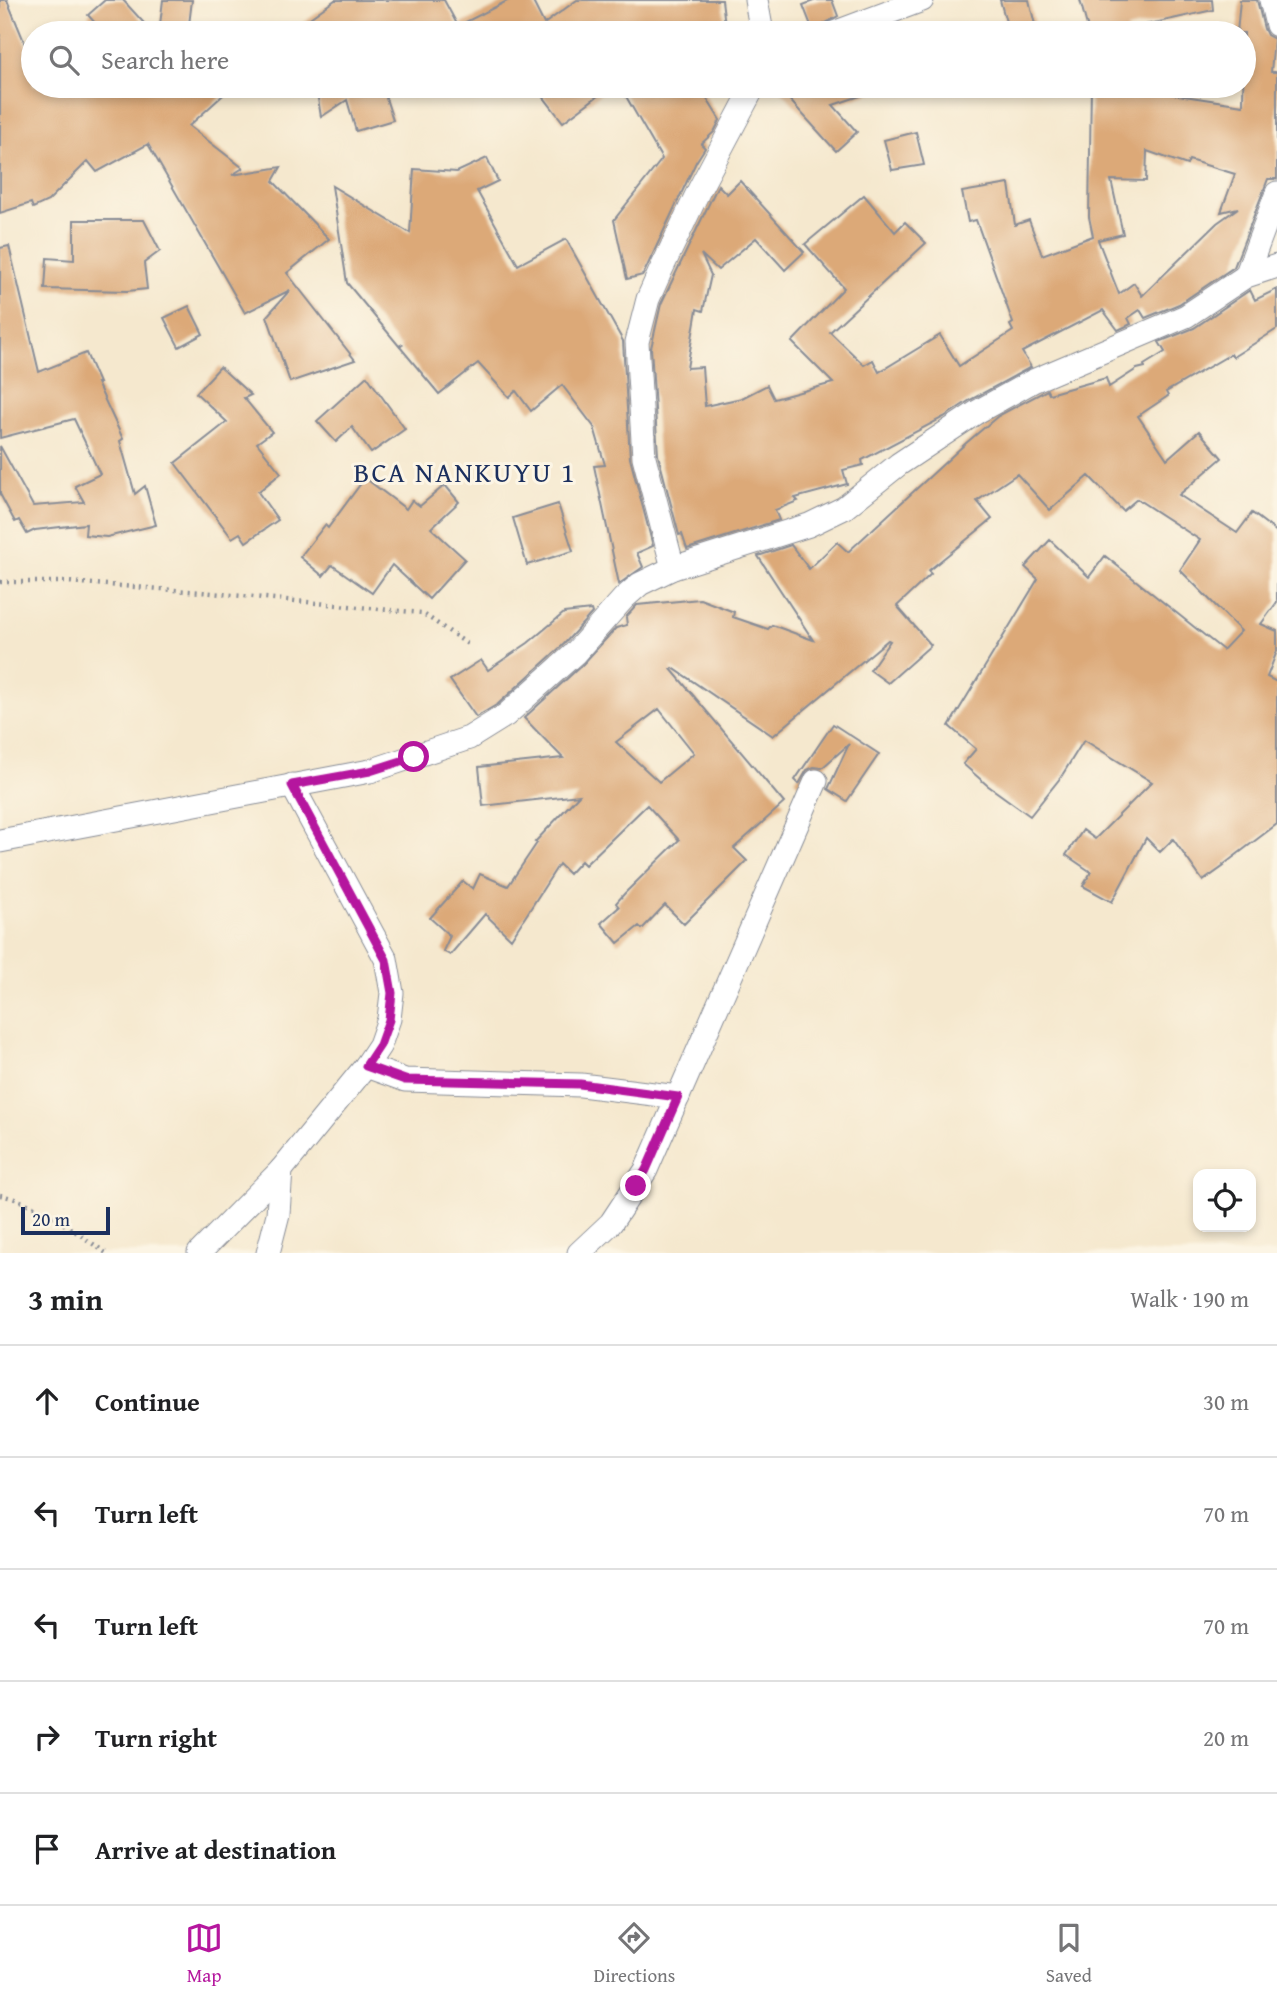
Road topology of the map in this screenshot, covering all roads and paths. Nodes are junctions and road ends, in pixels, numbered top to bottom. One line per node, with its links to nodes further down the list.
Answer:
1 (757, 0): 4 (street)
2 (922, 0): 5 (street)
3 (1271, 0): 6 (street)
4 (760, 21)
5 (866, 21)
6 (1277, 25)
7 (748, 98): 11 (street)
8 (1277, 193): 10 (street)
9 (1277, 266): 10 (street)
10 (1246, 276): 11 (street)
11 (673, 568): 15 (street)
12 (0, 582): 13 (path)
13 (469, 645)
14 (816, 782): 18 (street)
15 (292, 785): 16 (street); 17 (street)
16 (0, 841)
17 (366, 1066): 18 (street); 19 (street)
18 (678, 1097): 24 (street)
19 (281, 1170): 22 (street); 23 (street)
20 (0, 1195): 21 (path)
21 (106, 1253)
22 (199, 1253)
23 (268, 1253)
24 (579, 1253)

